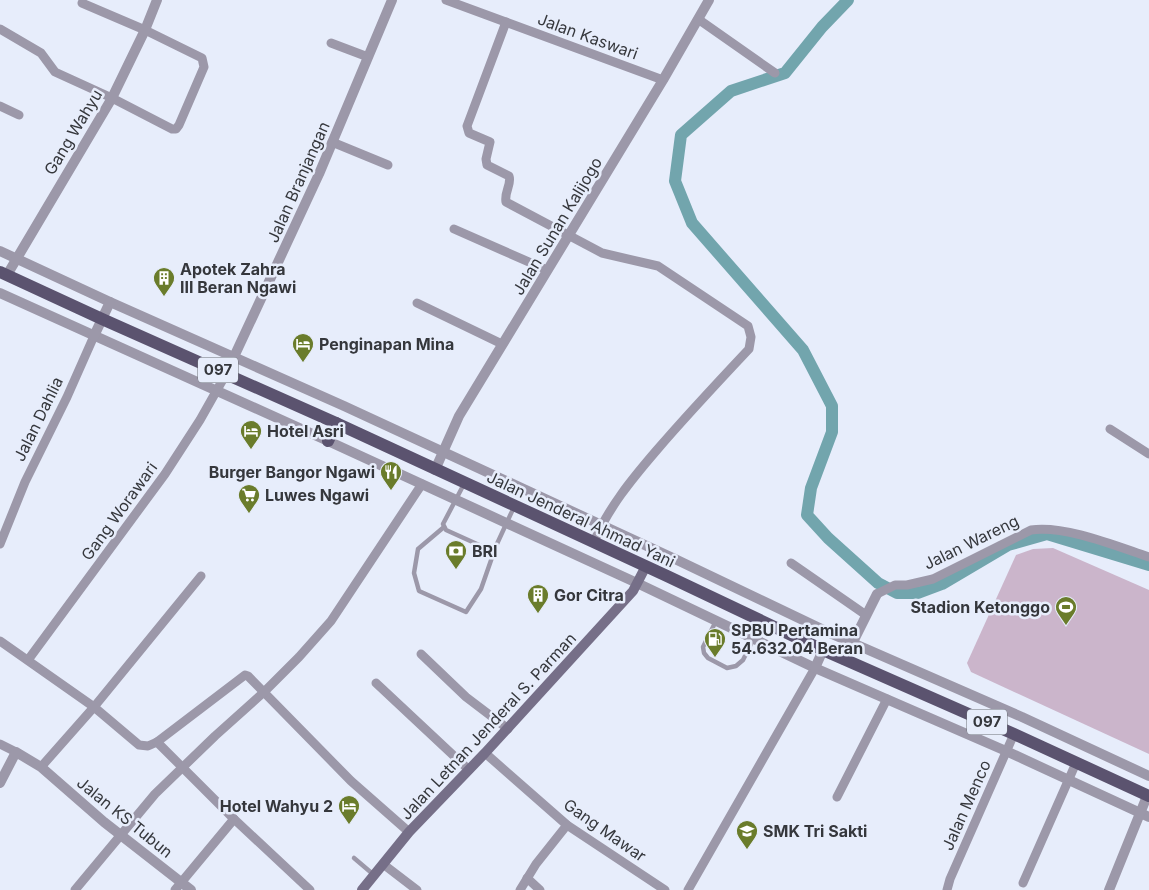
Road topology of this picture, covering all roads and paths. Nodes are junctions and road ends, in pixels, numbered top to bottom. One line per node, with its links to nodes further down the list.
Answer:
1 (157, 0): 9 (street, Gang Wahyu)
2 (392, 0): 11 (street, Jalan Branjangan)
3 (446, 0): 7 (street, Jalan Kaswari)
4 (709, 0): 6 (street, Jalan Sunan Kalijogo)
5 (82, 3): 9 (street)
6 (698, 19): 12 (street); 13 (street, Jalan Sunan Kalijogo)
7 (506, 22): 13 (street, Jalan Kaswari); 20 (street)
8 (0, 29): 14 (street)
9 (145, 30): 14 (street, Gang Wahyu); 14 (street)
10 (331, 43): 11 (street)
11 (368, 57): 17 (street, Jalan Branjangan)
12 (775, 73)
13 (663, 80): 20 (street, Jalan Sunan Kalijogo)
14 (112, 98): 22 (street, Gang Wahyu)
15 (0, 106): 16 (street)
16 (19, 115)
17 (332, 142): 18 (street); 31 (street, Jalan Branjangan)
18 (388, 165)
19 (454, 229): 23 (street)
20 (569, 236): 23 (street, Jalan Sunan Kalijogo); 45 (street)
21 (0, 251): 22 (street)
22 (16, 258): 24 (street, Gang Wahyu); 26 (street)
23 (547, 270): 30 (street, Jalan Sunan Kalijogo)
24 (3, 273): 28 (main road, Jalan Jenderal Ahmad Yani / 097)
25 (0, 293): 29 (street)
26 (110, 302): 28 (street); 31 (street)
27 (417, 303): 30 (street)
28 (102, 319): 29 (street); 32 (main road, Jalan Jenderal Ahmad Yani / 097)
29 (94, 336): 33 (street); 46 (street, Jalan Dahlia)
30 (502, 344): 37 (street, Jalan Sunan Kalijogo)
31 (234, 356): 32 (street, Jalan Branjangan); 37 (street)
32 (226, 374): 33 (street, Gang Worawari); 34 (main road, Jalan Jenderal Ahmad Yani / 097)
33 (217, 391): 36 (street); 64 (street, Gang Worawari)
34 (336, 423): 36 (main road); 39 (main road, Jalan Jenderal Ahmad Yani / 097)
35 (1110, 429): 38 (street)
36 (328, 440): 41 (street)
37 (443, 452): 39 (street, Jalan Sunan Kalijogo); 45 (street)
38 (1149, 454)
39 (435, 470): 40 (main road, Jalan Jenderal Ahmad Yani / 097)
40 (464, 483): 42 (lane); 43 (main road, Jalan Jenderal Ahmad Yani / 097)
41 (422, 484): 42 (street); 68 (street)
42 (456, 500): 44 (street); 47 (lane)
43 (514, 506): 44 (lane); 48 (main road, Jalan Jenderal Ahmad Yani / 097)
44 (507, 524): 50 (lane); 55 (street)
45 (601, 525): 48 (street); 61 (street)
46 (3, 526): 49 (street, Jalan Dahlia)
47 (444, 528): 50 (lane); 50 (lane)
48 (594, 542): 53 (main road, Jalan Jenderal Ahmad Yani / 097)
49 (0, 544)
50 (496, 546)
51 (1149, 557): 56 (street, Jalan Wareng)
52 (791, 563): 57 (street)
53 (646, 566): 55 (main road, Jalan Letnan Jenderal S. Parman); 62 (main road, Jalan Jenderal Ahmad Yani / 097)
54 (201, 576): 70 (street)
55 (638, 583): 58 (street); 71 (main road, Jalan Letnan Jenderal S. Parman)
56 (877, 594): 57 (street, Jalan Wareng)
57 (866, 615): 61 (street, Jalan Wareng)
58 (716, 621): 59 (street); 59 (lane)
59 (753, 638): 66 (street)
60 (0, 641): 64 (street)
61 (852, 643): 65 (street, Jalan Wareng); 82 (street)
62 (823, 650): 65 (main road, Jalan Jenderal Ahmad Yani / 097); 66 (street)
63 (421, 654): 71 (street)
64 (28, 660): 70 (street)
65 (844, 660): 72 (main road, Jalan Jenderal Ahmad Yani / 097)
66 (815, 668): 69 (street); 106 (street)
67 (376, 683): 81 (street)
68 (264, 692): 73 (street); 80 (street); 90 (street)
69 (887, 699): 75 (street); 86 (street)
70 (94, 707): 73 (street); 79 (street)
71 (508, 729): 77 (main road, Jalan Letnan Jenderal S. Parman)
72 (1014, 734): 75 (street, Jalan Menco); 78 (main road, Jalan Jenderal Ahmad Yani / 097)
73 (157, 742): 80 (street)
74 (0, 744): 76 (street)
75 (1006, 751): 83 (street); 107 (street, Jalan Menco)
76 (16, 752): 79 (street, Jalan KS Tubun); 84 (street)
77 (485, 753): 81 (main road, Jalan Letnan Jenderal S. Parman); 89 (street, Gang Mawar)
78 (1076, 763): 83 (street); 85 (main road, Jalan Jenderal Ahmad Yani / 097)
79 (41, 767): 91 (street, Jalan KS Tubun)
80 (182, 767): 88 (street); 91 (street)
81 (469, 770): 90 (main road, Jalan Letnan Jenderal S. Parman)
82 (1149, 776)
83 (1068, 780): 87 (street); 96 (street)
84 (0, 783)
85 (1148, 796): 87 (street)
86 (837, 797)
87 (1144, 815): 108 (street)
88 (234, 819): 97 (street); 100 (street)
89 (566, 825): 95 (street); 105 (street, Gang Mawar)
90 (409, 832): 93 (main road, Jalan Letnan Jenderal S. Parman)
91 (121, 834): 97 (street, Jalan KS Tubun); 98 (street)
92 (354, 858): 94 (lane)
93 (383, 864): 94 (main road, Jalan Letnan Jenderal S. Parman); 102 (street)
94 (374, 875): 101 (main road, Jalan Letnan Jenderal S. Parman)
95 (526, 878): 103 (street); 104 (street)
96 (1023, 883)
97 (178, 886): 99 (street, Jalan KS Tubun)
98 (75, 890)
99 (191, 890)
100 (310, 890)
101 (362, 890)
102 (417, 890)
103 (520, 890)
104 (540, 890)
105 (664, 890)
106 (688, 890)
107 (947, 890)
108 (1109, 890)

